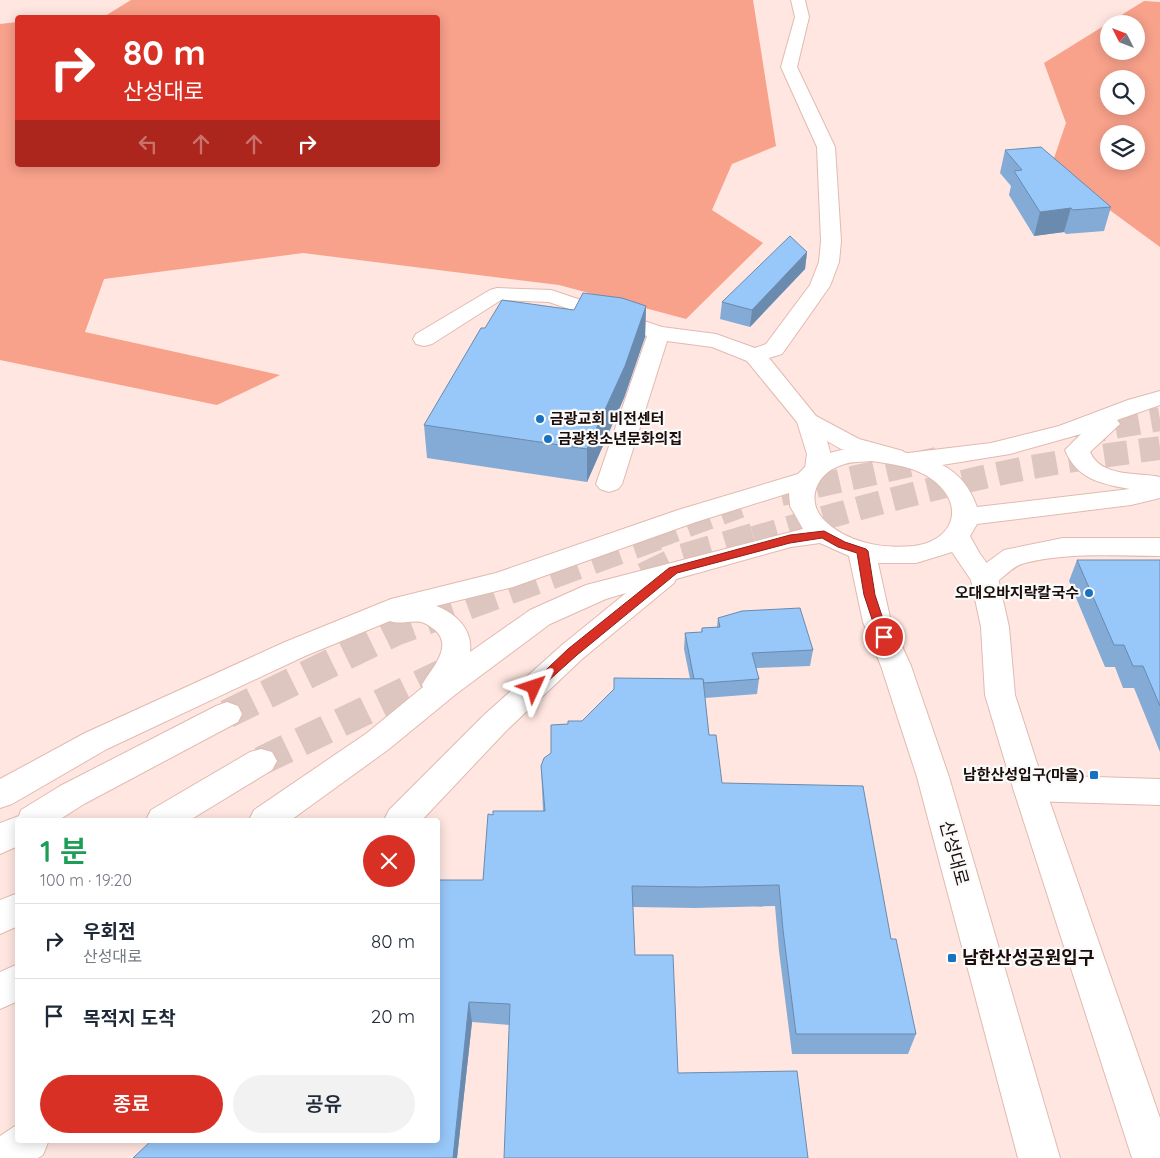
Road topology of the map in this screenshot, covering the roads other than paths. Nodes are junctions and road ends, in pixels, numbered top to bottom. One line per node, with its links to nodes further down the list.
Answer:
1 (798, 0): 4 (main road)
2 (659, 333): 3 (main road); 4 (main road); 10 (main road)
3 (424, 339)
4 (756, 356): 7 (main road)
5 (1160, 398): 6 (main road)
6 (1133, 405): 8 (main road); 11 (main road)
7 (808, 421): 8 (main road); 9 (main road)
8 (901, 458): 9 (main road); 13 (main road)
9 (811, 474): 14 (main road); 19 (main road)
10 (608, 484)
11 (1160, 484)
12 (1160, 490): 13 (main road)
13 (961, 526): 16 (main road); 18 (main road)
14 (824, 534): 16 (main road); 17 (main road)
15 (1160, 547): 18 (main road)
16 (862, 551): 38 (main road, 산성대로)
17 (673, 570): 20 (main road); 29 (main road)
18 (984, 578): 23 (main road)
19 (372, 618): 20 (main road); 25 (main road)
20 (429, 699): 28 (main road)
21 (227, 714): 26 (main road)
22 (262, 761): 27 (main road)
23 (1029, 788): 24 (main road); 39 (main road)
24 (1160, 792)
25 (0, 795)
26 (36, 818)
27 (166, 818)
28 (269, 818)
29 (403, 818)
30 (15, 831): 31 (main road)
31 (0, 840)
32 (15, 910): 33 (main road)
33 (0, 918)
34 (15, 983): 35 (main road)
35 (0, 992)
36 (24, 1143): 37 (main road)
37 (6, 1158)
38 (1039, 1158)
39 (1152, 1158)

